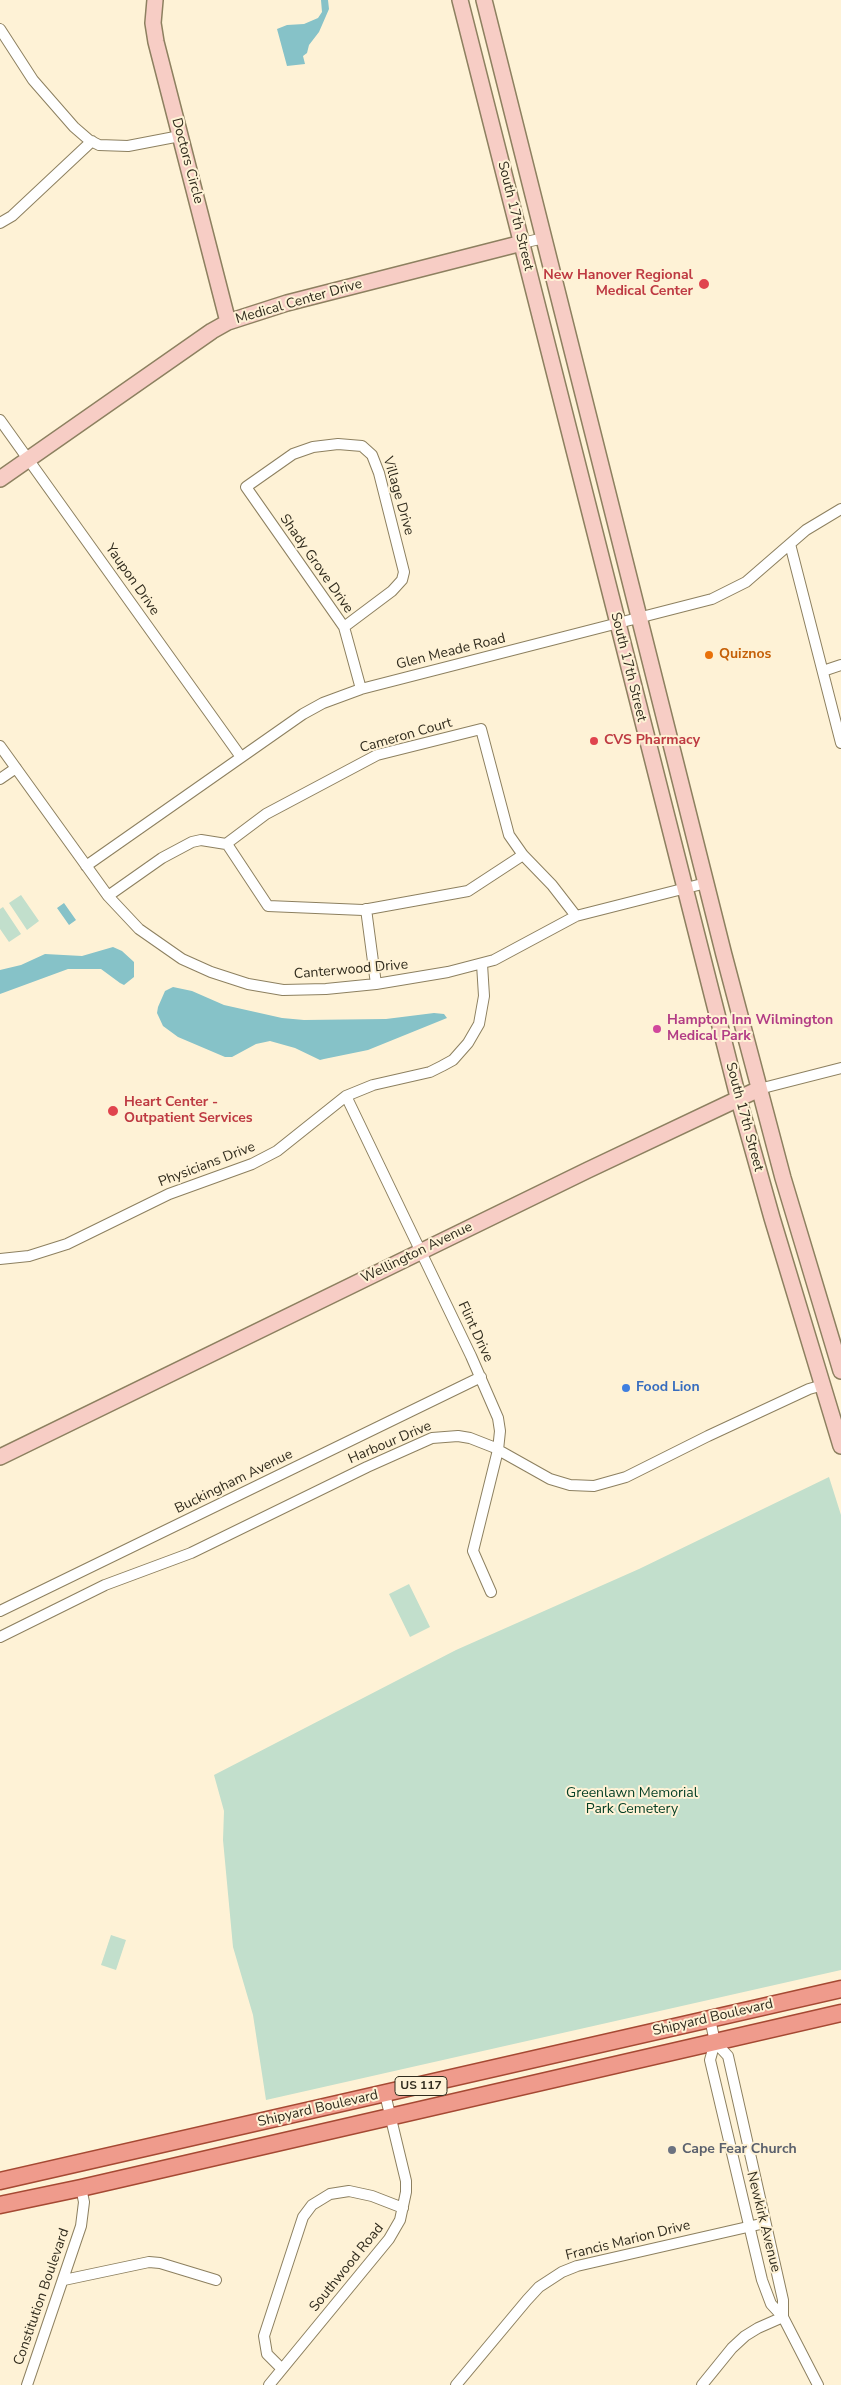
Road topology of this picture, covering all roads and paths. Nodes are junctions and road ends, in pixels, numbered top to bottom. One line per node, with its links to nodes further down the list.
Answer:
1 (155, 0): 5 (main road, Doctors Circle)
2 (460, 0): 9 (main road, South 17th Street)
3 (484, 0): 8 (main road, South 17th Street)
4 (0, 29): 6 (street)
5 (180, 136): 6 (street); 10 (main road, Doctors Circle)
6 (92, 141): 7 (street)
7 (0, 223)
8 (544, 238): 9 (street); 17 (main road, South 17th Street)
9 (522, 243): 10 (main road, Medical Center Drive); 18 (main road, South 17th Street)
10 (228, 322): 12 (main road, Medical Center Drive)
11 (0, 420): 12 (street, Yaupon Drive)
12 (29, 459): 13 (main road, Medical Center Drive); 25 (street, Yaupon Drive)
13 (0, 480)
14 (246, 487): 19 (street, Shady Grove Drive); 19 (street, Village Drive)
15 (841, 509): 16 (street, Glen Meade Road)
16 (790, 544): 17 (street, Glen Meade Road); 21 (street)
17 (640, 616): 18 (street, Glen Meade Road); 31 (main road, South 17th Street)
18 (617, 622): 22 (street, Glen Meade Road); 32 (main road, South 17th Street)
19 (344, 627): 22 (street, Shady Grove Drive)
20 (841, 666): 21 (street)
21 (823, 671): 23 (street)
22 (361, 689): 25 (street, Glen Meade Road)
23 (841, 742)
24 (0, 746): 26 (street, Canterwood Drive)
25 (241, 757): 30 (street, Glen Meade Road)
26 (16, 768): 27 (street); 30 (street, Canterwood Drive)
27 (0, 779)
28 (227, 844): 29 (street, Cameron Court); 33 (street); 34 (street)
29 (523, 855): 34 (street); 35 (street, Cameron Court)
30 (86, 866): 33 (street, Canterwood Drive)
31 (706, 884): 32 (street, Canterwood Drive); 39 (main road, South 17th Street)
32 (685, 888): 35 (street, Canterwood Drive); 41 (main road, South 17th Street)
33 (108, 896): 37 (street, Canterwood Drive)
34 (366, 909): 37 (street)
35 (576, 916): 36 (street, Canterwood Drive)
36 (482, 964): 37 (street, Canterwood Drive); 40 (street, Physicians Drive)
37 (376, 984)
38 (841, 1068): 39 (street, Wellington Avenue)
39 (759, 1089): 41 (main road, Wellington Avenue); 44 (main road, South 17th Street)
40 (346, 1096): 42 (street, Flint Drive); 43 (street, Physicians Drive)
41 (738, 1097): 42 (main road, Wellington Avenue); 46 (main road, South 17th Street)
42 (421, 1251): 45 (street, Flint Drive); 49 (main road, Wellington Avenue)
43 (0, 1259)
44 (841, 1371)
45 (480, 1377): 48 (street, Flint Drive); 51 (street, Buckingham Avenue)
46 (823, 1385): 47 (main road, South 17th Street); 48 (street, Harbour Drive)
47 (841, 1446)
48 (498, 1450): 50 (street, Flint Drive); 52 (street, Harbour Drive)
49 (0, 1457)
50 (491, 1592)
51 (0, 1612)
52 (0, 1637)
53 (841, 1989): 55 (main road, Shipyard Boulevard / US 117)
54 (841, 2013): 56 (main road, Shipyard Boulevard / US 117)
55 (710, 2019): 56 (street, Newkirk Avenue); 57 (main road, Shipyard Boulevard / US 117)
56 (715, 2042): 58 (main road, Shipyard Boulevard / US 117); 63 (street, Newkirk Avenue); 64 (street, Newkirk Avenue)
57 (385, 2094): 58 (street, Southwood Road); 59 (main road, Shipyard Boulevard / US 117)
58 (390, 2117): 60 (main road, Shipyard Boulevard / US 117); 62 (street, Southwood Road)
59 (0, 2181)
60 (81, 2188): 61 (main road, Shipyard Boulevard / US 117); 65 (street, Constitution Boulevard)
61 (0, 2205)
62 (403, 2208): 68 (street, Southwood Road); 68 (street)
63 (765, 2223): 64 (street, Francis Marion Drive); 67 (street, Newkirk Avenue)
64 (748, 2227): 67 (street, Newkirk Avenue); 71 (street, Francis Marion Drive)
65 (64, 2280): 66 (street); 69 (street, Constitution Boulevard)
66 (216, 2280)
67 (783, 2318): 72 (street); 73 (street, Newkirk Avenue)
68 (282, 2368): 70 (street, Southwood Road)
69 (27, 2385)
70 (269, 2385)
71 (456, 2385)
72 (702, 2385)
73 (818, 2385)

